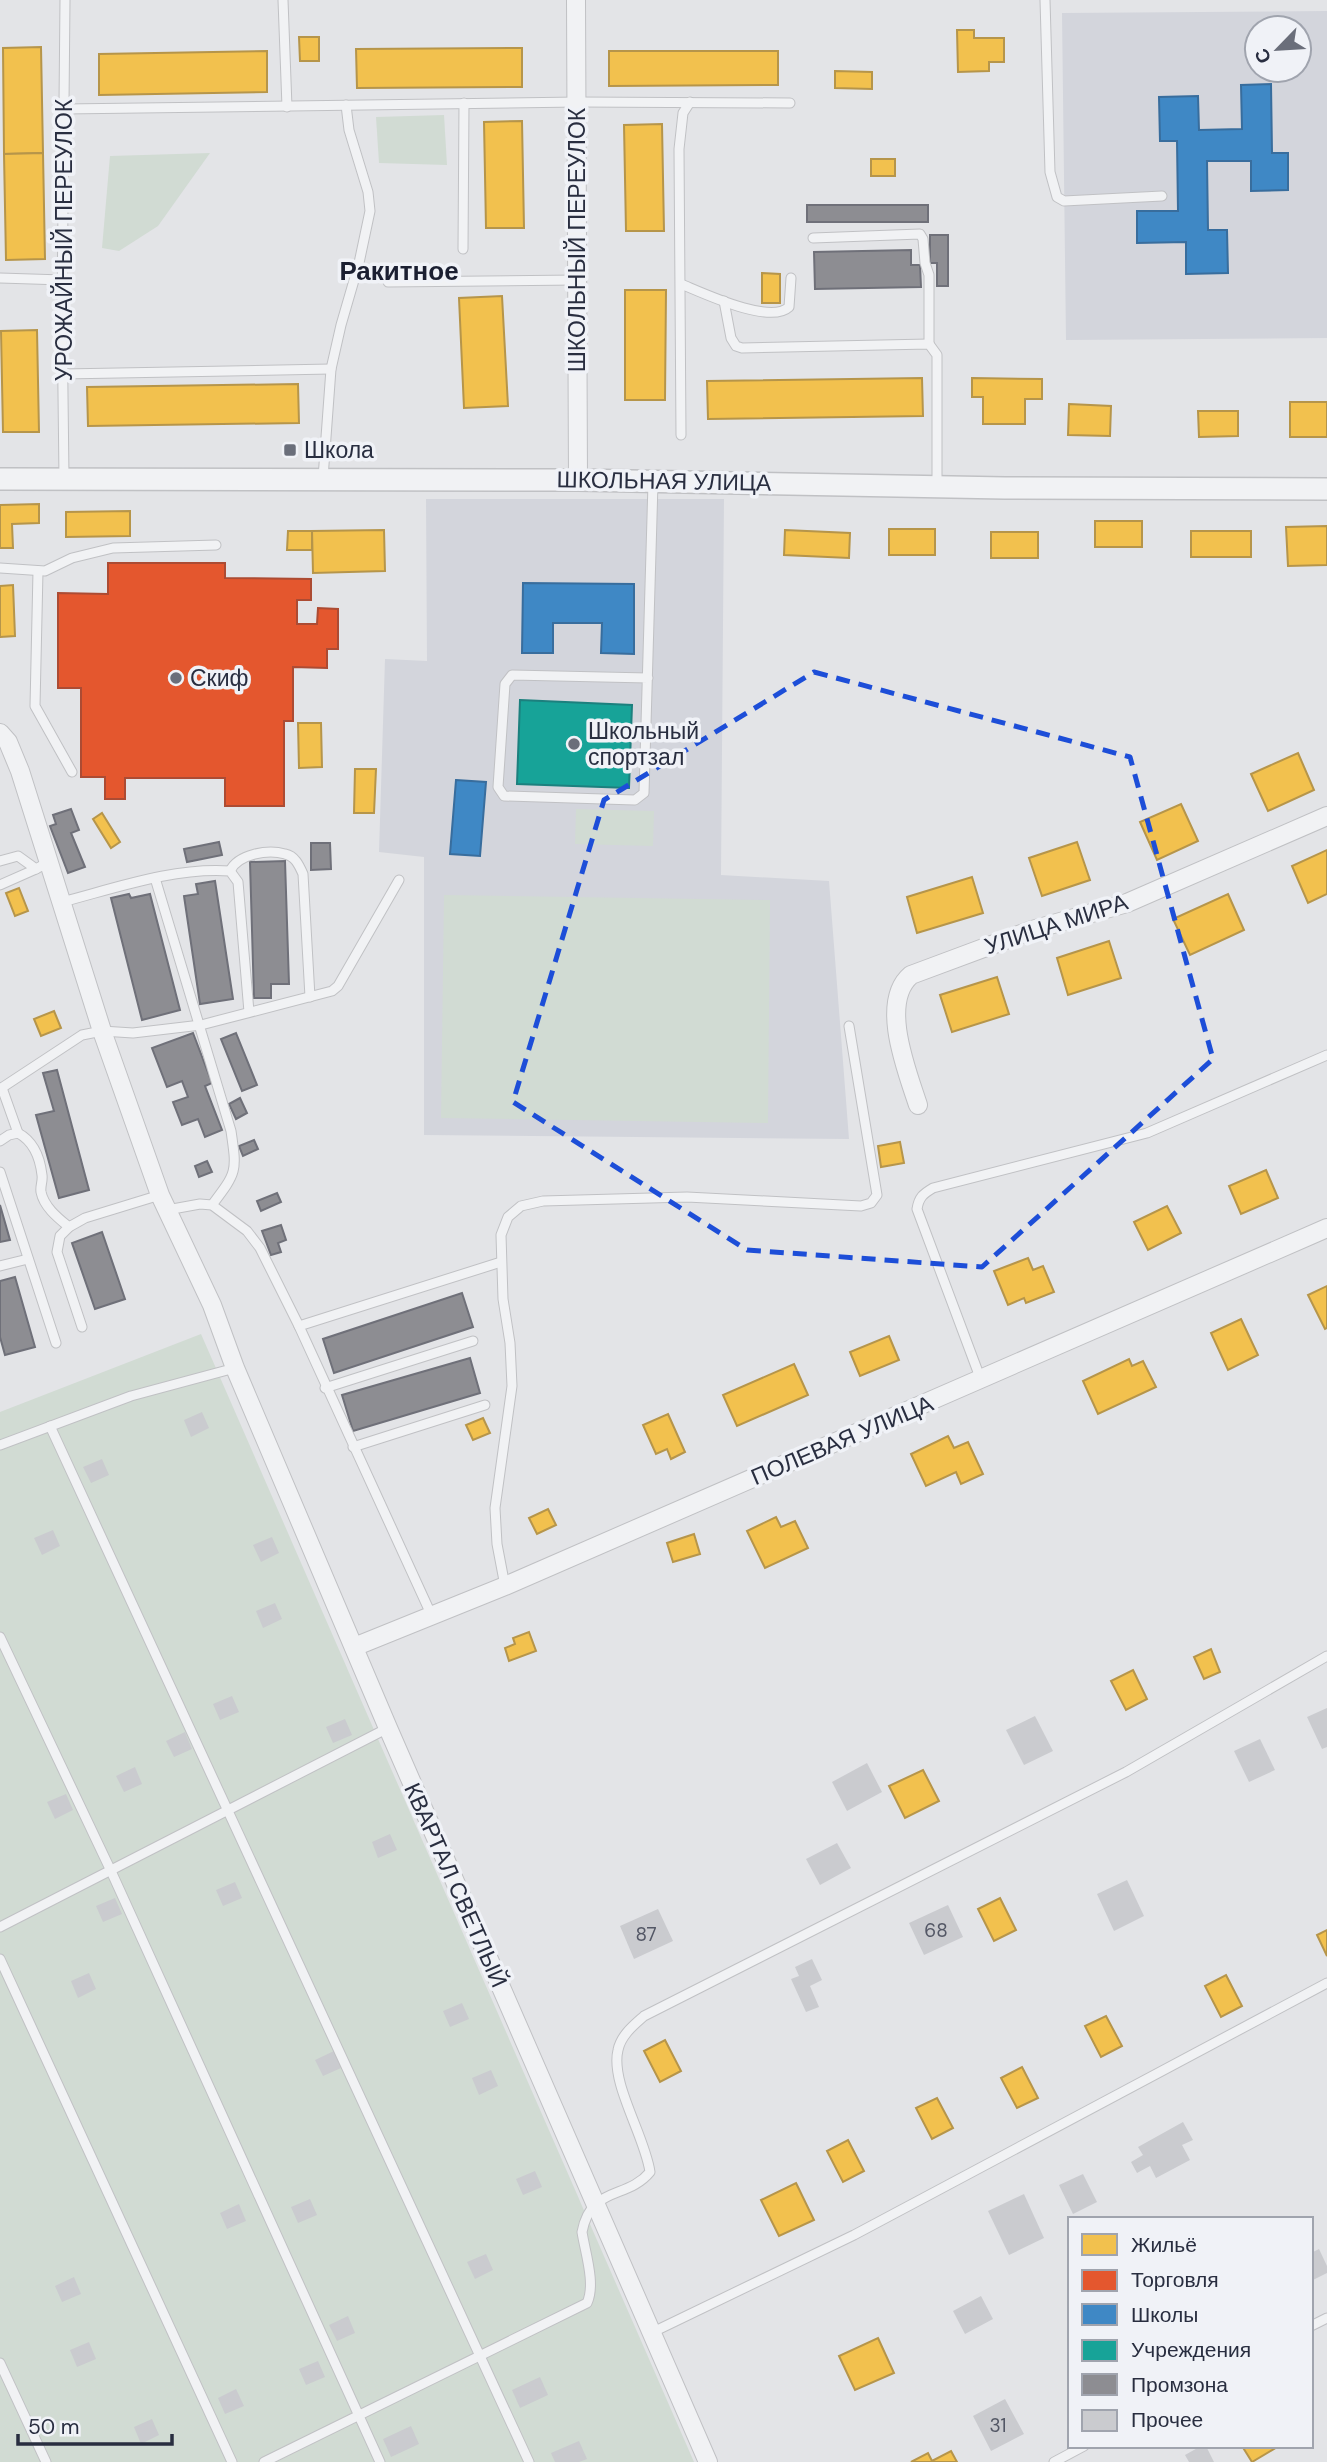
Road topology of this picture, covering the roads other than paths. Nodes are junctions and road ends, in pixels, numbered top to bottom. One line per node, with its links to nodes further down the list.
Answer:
1 (65, 0): 11 (lane, УРОЖАЙНЫЙ ПЕРЕУЛОК)
2 (284, 0): 10 (lane)
3 (576, 0): 5 (street, ШКОЛЬНЫЙ ПЕРЕУЛОК)
4 (1045, 0): 12 (lane)
5 (578, 102): 6 (lane); 7 (lane); 18 (street, ШКОЛЬНЫЙ ПЕРЕУЛОК)
6 (690, 102): 8 (lane); 20 (lane)
7 (464, 103): 9 (lane); 14 (lane)
8 (790, 103)
9 (346, 105): 10 (lane); 23 (lane)
10 (287, 107): 11 (lane)
11 (64, 109): 17 (lane, УРОЖАЙНЫЙ ПЕРЕУЛОК)
12 (1162, 196)
13 (813, 238): 22 (lane)
14 (463, 249)
15 (0, 278): 17 (lane)
16 (791, 278): 21 (lane)
17 (62, 280): 24 (lane, УРОЖАЙНЫЙ ПЕРЕУЛОК)
18 (577, 280): 19 (lane); 29 (street, ШКОЛЬНЫЙ ПЕРЕУЛОК)
19 (388, 282)
20 (681, 284): 21 (lane); 25 (lane)
21 (724, 301): 22 (lane)
22 (929, 344): 31 (lane)
23 (331, 369): 24 (lane); 26 (lane)
24 (63, 374): 28 (lane, УРОЖАЙНЫЙ ПЕРЕУЛОК)
25 (681, 435)
26 (323, 478): 28 (street, ШКОЛЬНАЯ УЛИЦА); 29 (street, ШКОЛЬНАЯ УЛИЦА)
27 (0, 480): 28 (street, ШКОЛЬНАЯ УЛИЦА)
28 (64, 480)
29 (578, 480): 30 (street, ШКОЛЬНАЯ УЛИЦА)
30 (653, 481): 31 (street, ШКОЛЬНАЯ УЛИЦА); 36 (lane)
31 (937, 486): 32 (street, ШКОЛЬНАЯ УЛИЦА)
32 (1327, 489)
33 (216, 545): 35 (lane)
34 (0, 568): 35 (lane)
35 (38, 571): 38 (lane)
36 (648, 678): 36 (lane)
37 (0, 733): 41 (street, КВАРТАЛ СВЕТЛЫЙ)
38 (72, 772)
39 (1327, 816): 54 (street, УЛИЦА МИРА)
40 (0, 860): 41 (lane)
41 (43, 865): 45 (lane); 46 (street, КВАРТАЛ СВЕТЛЫЙ)
42 (230, 871): 43 (lane); 47 (lane); 48 (lane)
43 (155, 878): 46 (lane); 49 (lane)
44 (399, 880): 47 (lane)
45 (0, 885)
46 (62, 901): 51 (street, КВАРТАЛ СВЕТЛЫЙ)
47 (310, 998): 48 (lane)
48 (249, 1012): 49 (lane)
49 (201, 1025): 51 (lane); 59 (lane)
50 (849, 1026): 63 (lane)
51 (102, 1031): 53 (lane); 58 (street, КВАРТАЛ СВЕТЛЫЙ)
52 (1327, 1055): 70 (lane)
53 (1, 1088): 55 (lane)
54 (918, 1105)
55 (18, 1132): 56 (lane); 60 (lane)
56 (0, 1141)
57 (0, 1172): 62 (lane)
58 (164, 1203): 59 (lane); 60 (lane); 69 (street, КВАРТАЛ СВЕТЛЫЙ)
59 (212, 1205): 65 (lane)
60 (69, 1227): 66 (lane)
61 (1327, 1228): 70 (street, ПОЛЕВАЯ УЛИЦА)
62 (28, 1259): 64 (lane); 68 (lane)
63 (501, 1262): 65 (lane); 76 (lane)
64 (0, 1266)
65 (299, 1326): 71 (lane)
66 (82, 1327)
67 (473, 1341): 71 (lane)
68 (56, 1343)
69 (235, 1368): 73 (lane); 79 (street, КВАРТАЛ СВЕТЛЫЙ)
70 (981, 1380): 76 (street, ПОЛЕВАЯ УЛИЦА)
71 (326, 1388): 75 (lane)
72 (485, 1405): 75 (lane)
73 (50, 1426): 74 (lane); 82 (lane)
74 (0, 1445)
75 (353, 1447): 77 (lane)
76 (505, 1586): 77 (street, ПОЛЕВАЯ УЛИЦА)
77 (431, 1614): 79 (street, ПОЛЕВАЯ УЛИЦА)
78 (0, 1637): 83 (lane)
79 (354, 1647): 81 (street, КВАРТАЛ СВЕТЛЫЙ)
80 (1327, 1656): 87 (lane)
81 (388, 1728): 82 (lane); 87 (street, КВАРТАЛ СВЕТЛЫЙ)
82 (229, 1811): 83 (lane); 89 (lane)
83 (111, 1871): 84 (lane); 91 (lane)
84 (0, 1927)
85 (0, 1959): 94 (lane)
86 (1327, 1983): 88 (lane)
87 (595, 2202): 88 (street, КВАРТАЛ СВЕТЛЫЙ); 89 (lane)
88 (650, 2333): 98 (street, КВАРТАЛ СВЕТЛЫЙ)
89 (480, 2357): 91 (lane); 97 (lane)
90 (0, 2363): 93 (lane)
91 (358, 2414): 95 (lane); 96 (lane)
92 (1080, 2448): 99 (lane)
93 (46, 2462)
94 (232, 2462)
95 (264, 2462)
96 (380, 2462)
97 (529, 2462)
98 (708, 2462)
99 (1054, 2462)

